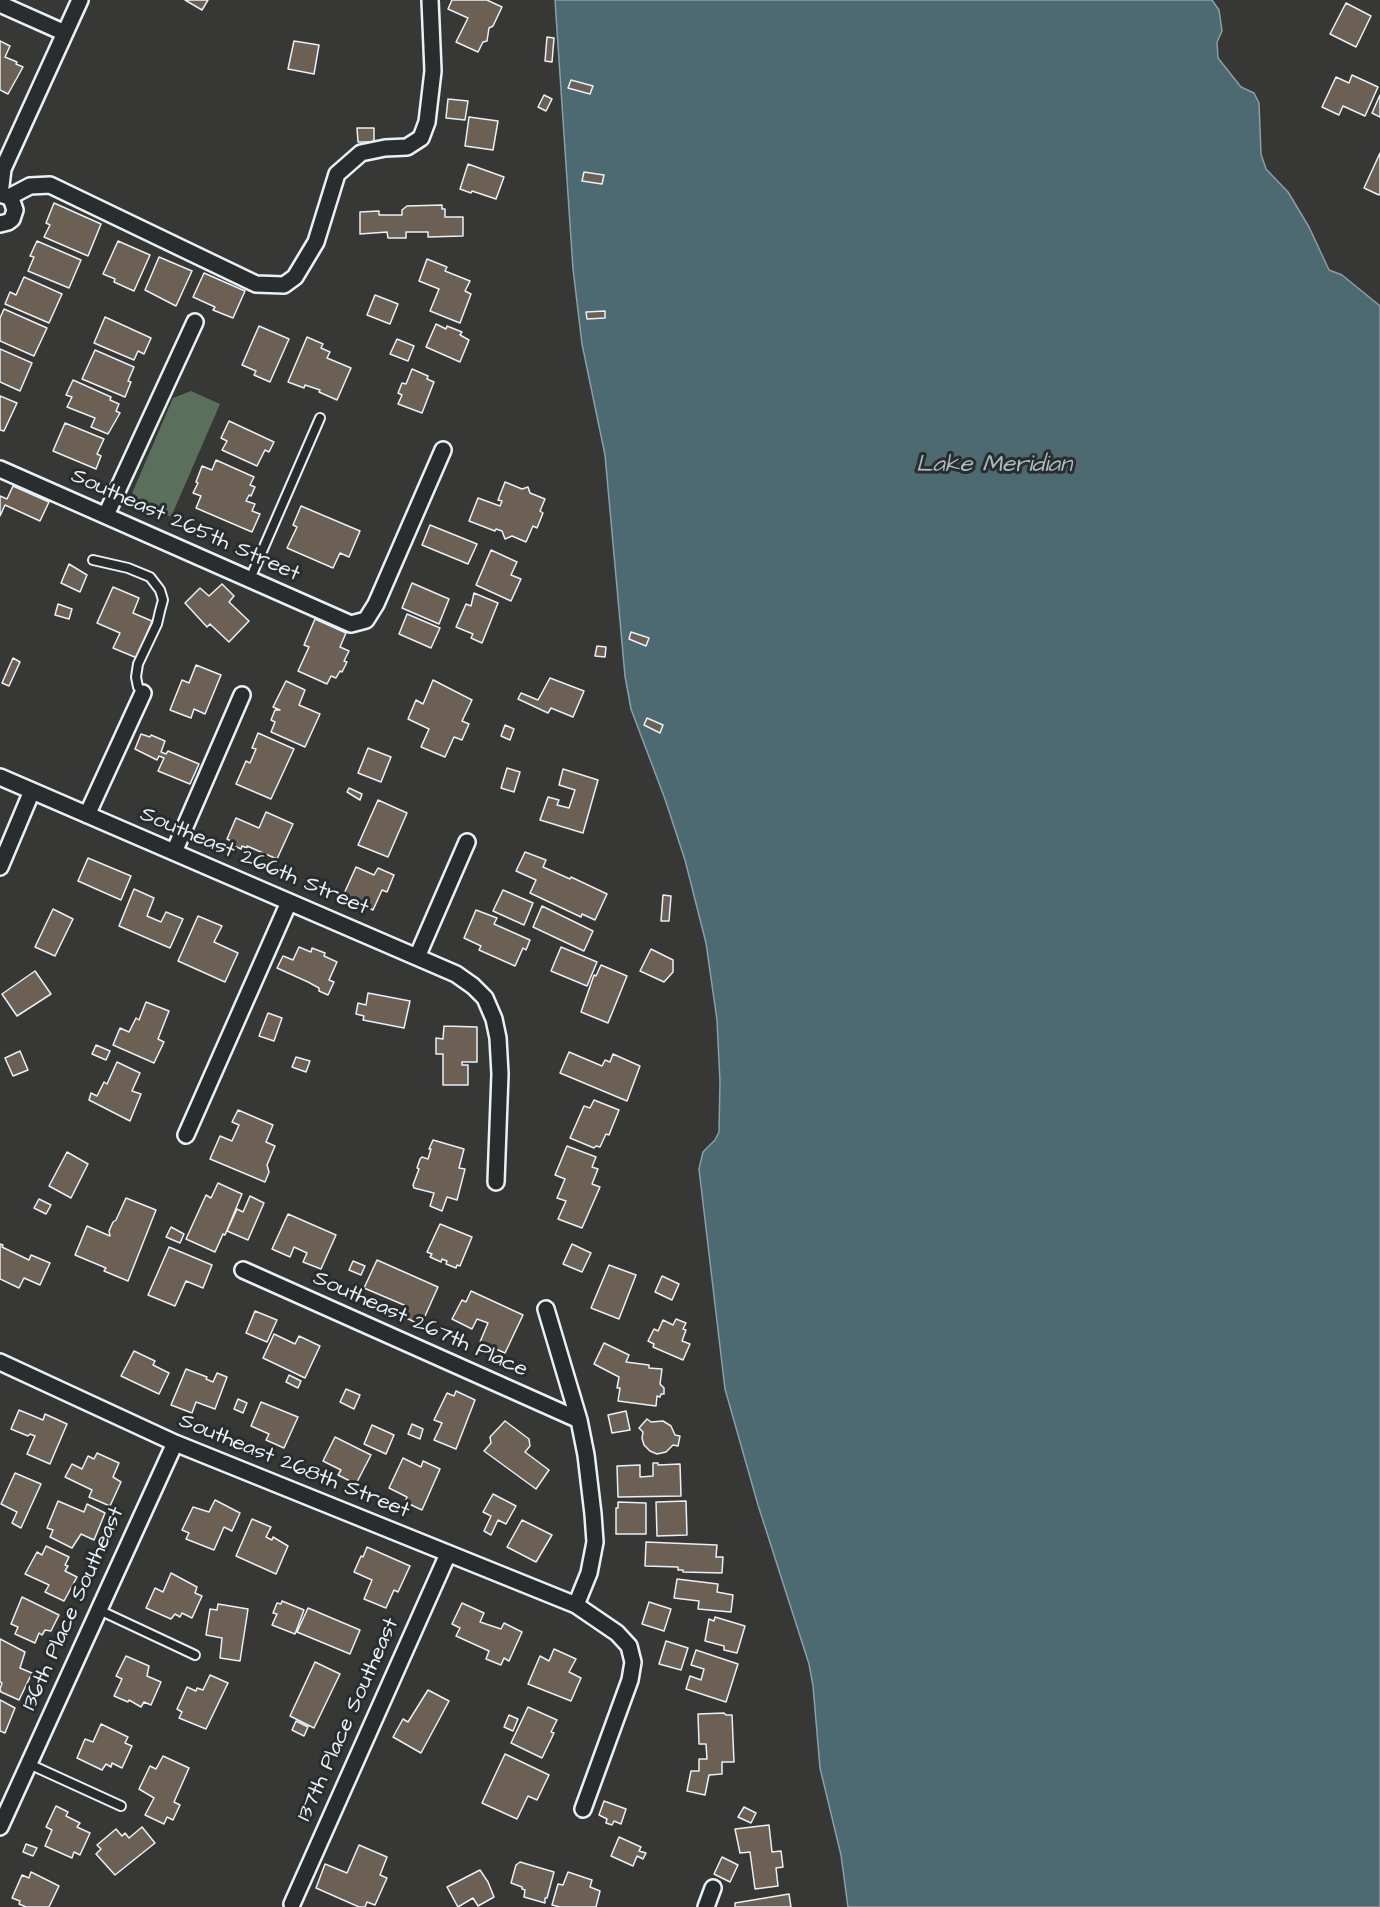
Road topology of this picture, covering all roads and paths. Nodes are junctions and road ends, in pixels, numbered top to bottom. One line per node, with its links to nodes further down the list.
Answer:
1 (80, 0): 4 (street)
2 (430, 0): 5 (street)
3 (0, 4): 4 (street)
4 (65, 33): 5 (street)
5 (4, 195): 6 (street)
6 (1, 227)
7 (195, 322): 11 (street)
8 (320, 418): 13 (lane)
9 (443, 450): 13 (street, Southeast 265th Street)
10 (0, 469): 11 (street, Southeast 265th Street)
11 (106, 515): 13 (street, Southeast 265th Street)
12 (93, 560): 14 (lane)
13 (250, 579)
14 (143, 693): 18 (street)
15 (242, 695): 20 (street)
16 (0, 777): 17 (street, Southeast 266th Street)
17 (32, 791): 18 (street, Southeast 266th Street); 21 (street)
18 (87, 815): 20 (street, Southeast 266th Street)
19 (467, 842): 23 (street)
20 (174, 852): 22 (street, Southeast 266th Street)
21 (0, 867)
22 (289, 902): 23 (street, Southeast 266th Street); 24 (street)
23 (417, 957): 25 (street, Southeast 266th Street)
24 (186, 1135)
25 (496, 1182)
26 (243, 1270): 29 (street, Southeast 267th Place)
27 (546, 1309): 29 (street)
28 (0, 1362): 30 (street, Southeast 268th Street)
29 (579, 1420): 32 (street)
30 (175, 1443): 31 (street, Southeast 268th Street); 33 (street, 136th Place Southeast)
31 (448, 1554): 32 (street, Southeast 268th Street); 40 (street, 137th Place Southeast)
32 (576, 1605): 37 (street, Southeast 268th Street)
33 (99, 1610): 34 (lane); 35 (street, 136th Place Southeast)
34 (195, 1655)
35 (29, 1764): 36 (lane); 38 (street, 136th Place Southeast)
36 (121, 1806)
37 (583, 1809)
38 (0, 1827)
39 (713, 1888): 41 (street)
40 (292, 1904)
41 (706, 1907)

